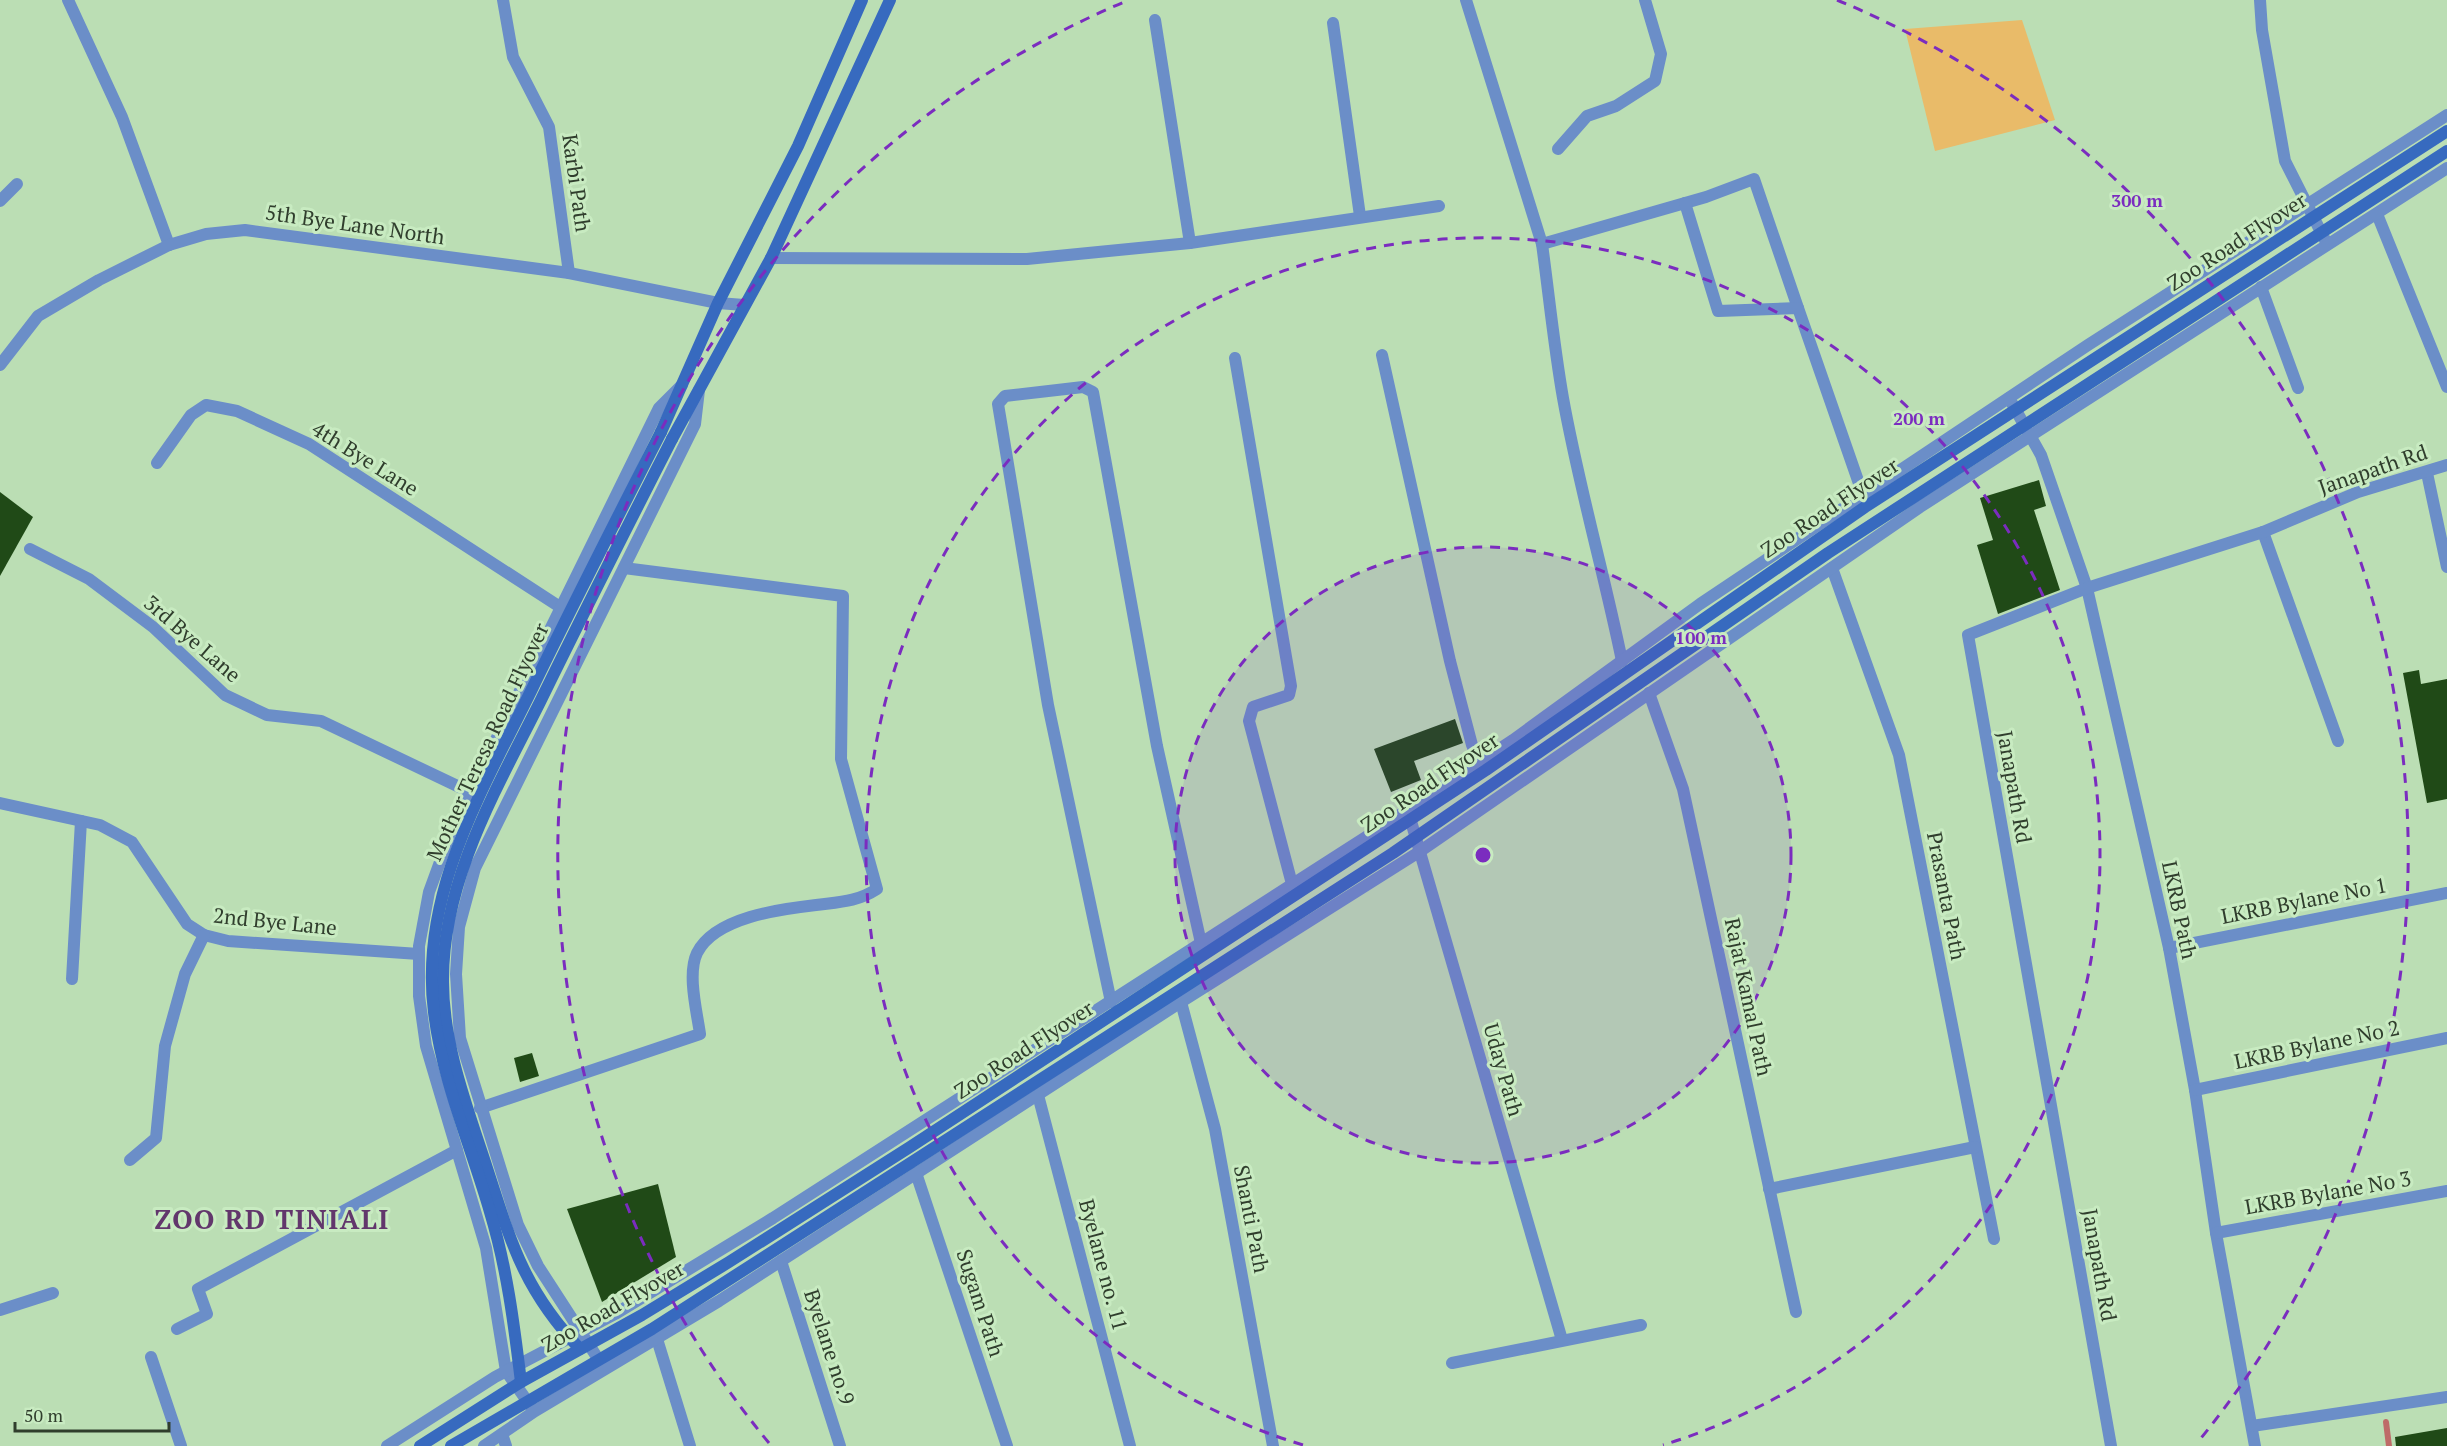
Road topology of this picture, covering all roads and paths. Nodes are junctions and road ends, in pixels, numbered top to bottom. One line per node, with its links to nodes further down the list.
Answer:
1 (68, 0): 24 (street)
2 (503, 0): 27 (street, Karbi Path)
3 (862, 0): 29 (main road, Mother Teresa Road Flyover)
4 (890, 0): 26 (main road, Mother Teresa Road Flyover)
5 (1466, 0): 23 (street)
6 (1645, 0): 12 (street)
7 (2260, 0): 18 (street)
8 (1155, 20): 22 (street)
9 (1333, 23): 21 (street)
10 (2447, 115): 18 (street)
11 (2447, 131): 92 (main road, Zoo Road Flyover, bridge)
12 (1558, 149)
13 (2447, 151): 105 (main road, Zoo Road Flyover, bridge)
14 (2447, 168): 20 (street)
15 (17, 184): 16 (street)
16 (0, 201)
17 (1684, 203): 23 (street); 31 (street); 31 (street)
18 (2306, 204): 25 (street); 39 (street)
19 (1439, 206): 21 (street)
20 (2377, 214): 25 (street); 36 (street)
21 (1360, 216): 22 (street)
22 (1190, 243): 26 (street)
23 (1542, 244): 53 (street)
24 (169, 245): 27 (street, 5th Bye Lane North); 34 (street, 5th Bye Lane North)
25 (2328, 245): 28 (street)
26 (771, 258): 30 (main road, Mother Teresa Road Flyover)
27 (569, 273): 29 (street, 5th Bye Lane North)
28 (2261, 287): 38 (street); 40 (street)
29 (717, 303): 30 (street, 5th Bye Lane North); 35 (main road, Mother Teresa Road Flyover)
30 (744, 305): 37 (main road, Mother Teresa Road Flyover)
31 (1798, 308): 45 (street)
32 (1382, 355): 56 (street)
33 (1235, 358): 62 (street)
34 (0, 365)
35 (682, 385): 41 (main road, Mother Teresa Road Flyover); 52 (street)
36 (2447, 387)
37 (699, 388): 41 (main road, Mother Teresa Road Flyover); 49 (street)
38 (2298, 388)
39 (2009, 398): 40 (street, LKRB Path); 45 (street)
40 (2031, 435): 50 (street); 51 (street, LKRB Path)
41 (667, 436): 92 (main road, Mother Teresa Road Flyover, bridge); 97 (main road, Mother Teresa Road Flyover, bridge)
42 (157, 464): 52 (street, 4th Bye Lane)
43 (2447, 465): 44 (street, Janapath Rd)
44 (2427, 473): 46 (street, Janapath Rd); 48 (street)
45 (1863, 495): 53 (street)
46 (2264, 532): 51 (street, Janapath Rd); 55 (street)
47 (30, 549): 57 (street, 3rd Bye Lane)
48 (2447, 567)
49 (624, 568): 74 (street); 74 (street)
50 (1832, 568): 54 (street); 75 (street, Prasanta Path)
51 (2087, 588): 66 (street, LKRB Path); 112 (street, Janapath Rd)
52 (560, 607): 57 (street)
53 (1622, 661): 56 (street)
54 (1649, 693): 61 (street); 79 (street, Rajat Kamal Path)
55 (2338, 741)
56 (1480, 762): 59 (street)
57 (470, 792): 67 (street)
58 (0, 803): 60 (street, 2nd Bye Lane)
59 (1408, 810): 61 (street, Uday Path); 62 (street)
60 (81, 821): 64 (street, 2nd Bye Lane); 68 (street)
61 (1419, 852): 70 (street); 91 (street, Uday Path)
62 (1292, 884): 65 (street)
63 (2447, 894): 66 (street, LKRB Bylane No 1)
64 (204, 935): 67 (street, 2nd Bye Lane); 77 (street)
65 (1201, 943): 69 (street); 69 (street)
66 (2169, 948): 72 (street, LKRB Path)
67 (419, 954): 76 (street)
68 (72, 979)
69 (1111, 1002): 89 (street)
70 (1181, 1002): 73 (street); 111 (street, Shanti Path)
71 (2447, 1038): 72 (street, LKRB Bylane No 2)
72 (2195, 1090): 81 (street, LKRB Path)
73 (1038, 1095): 78 (street); 110 (street, Byelane no. 11)
74 (480, 1108): 89 (street)
75 (1976, 1147): 79 (street); 82 (street, Prasanta Path)
76 (457, 1149): 88 (street); 96 (street)
77 (130, 1160)
78 (916, 1173): 83 (street); 109 (street, Sugam Path)
79 (1769, 1188): 86 (street, Rajat Kamal Path)
80 (2447, 1191): 81 (street, LKRB Bylane No 3)
81 (2216, 1233): 100 (street, LKRB Path)
82 (1994, 1239)
83 (781, 1261): 90 (street); 108 (street, Byelane no.9)
84 (52, 1293): 85 (street)
85 (0, 1310)
86 (1796, 1312)
87 (1641, 1325): 91 (street)
88 (177, 1329)
89 (580, 1332): 95 (street); 96 (street)
90 (657, 1339): 95 (street); 107 (street)
91 (1562, 1340): 94 (street)
92 (580, 1349): 97 (main road, Zoo Road Flyover, bridge)
93 (151, 1357): 102 (street)
94 (1452, 1363)
95 (605, 1370): 99 (street)
96 (506, 1371): 99 (street); 103 (street)
97 (521, 1382): 104 (main road, Zoo Road Flyover, bridge)
98 (2447, 1397): 100 (street)
99 (535, 1411): 101 (street)
100 (2252, 1426): 113 (street, LKRB Path)
101 (504, 1440): 106 (street)
102 (181, 1446)
103 (387, 1446)
104 (420, 1446)
105 (451, 1446)
106 (484, 1446)
107 (690, 1446)
108 (840, 1446)
109 (1006, 1446)
110 (1130, 1446)
111 (1273, 1446)
112 (2111, 1446)
113 (2255, 1446)

